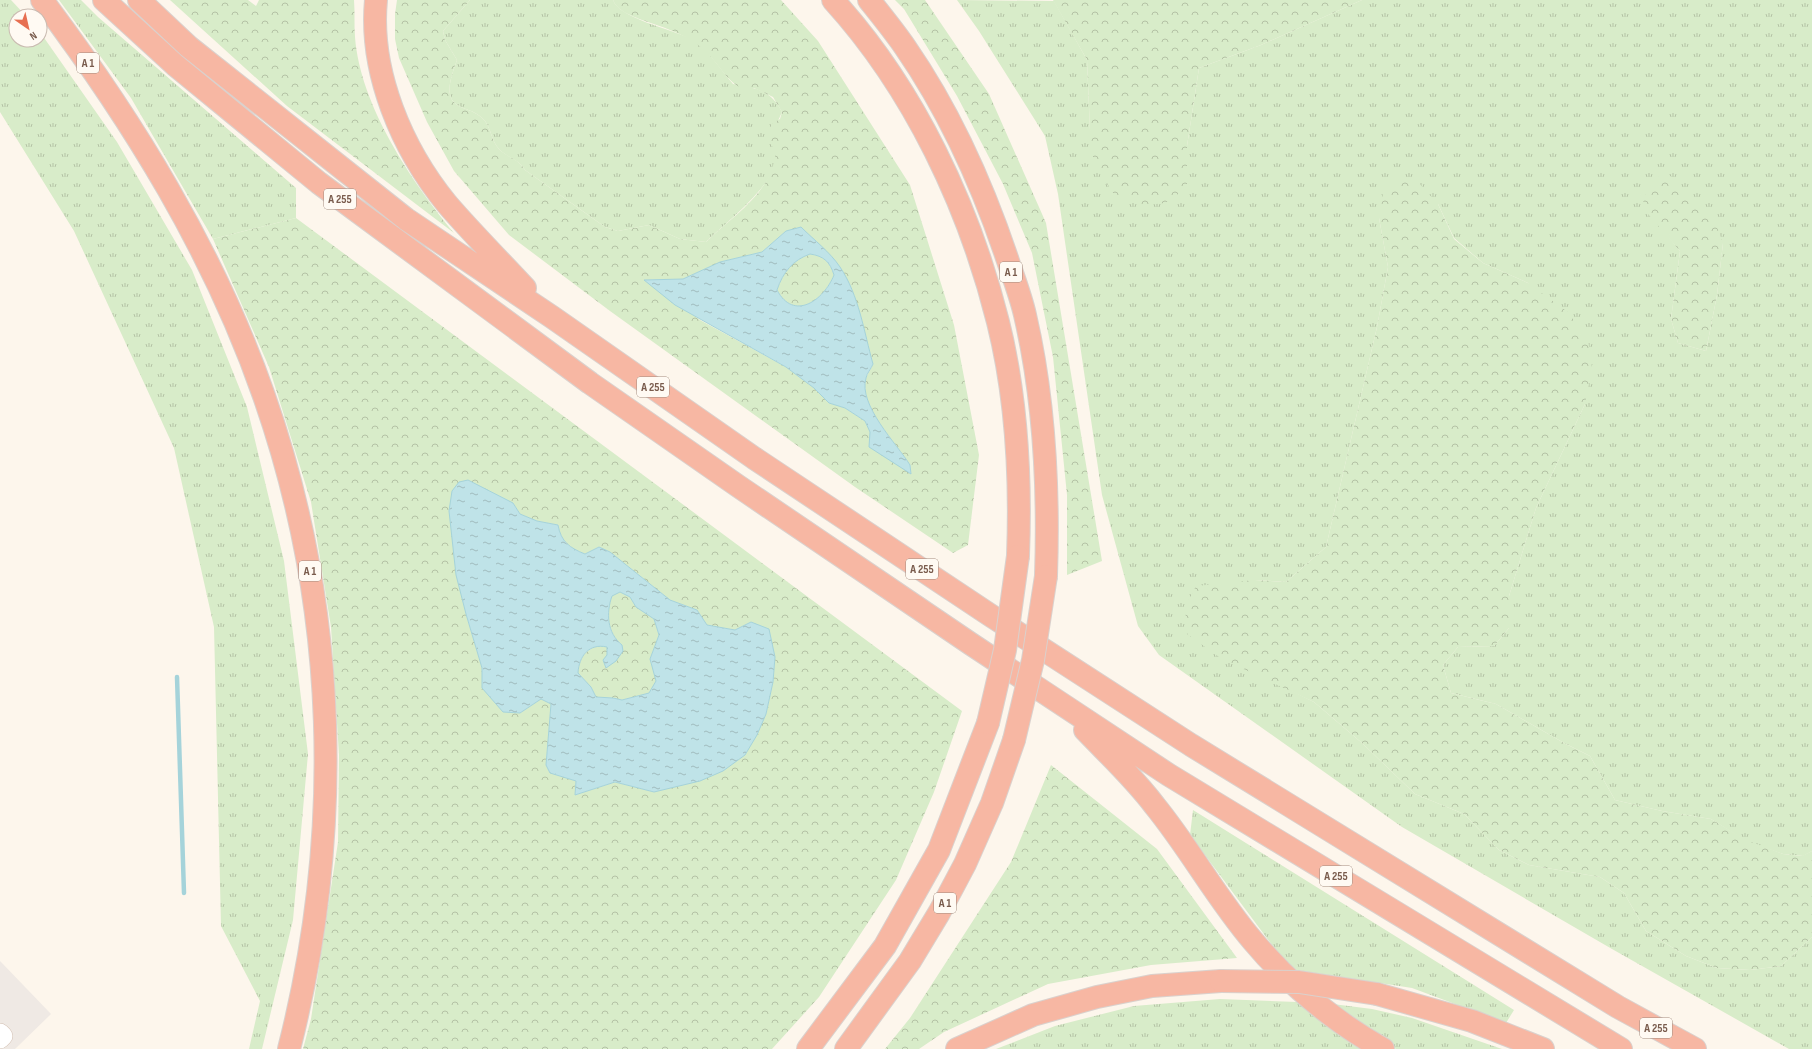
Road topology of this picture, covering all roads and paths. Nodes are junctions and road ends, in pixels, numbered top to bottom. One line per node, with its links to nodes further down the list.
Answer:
1 (42, 0): 11 (highway, A 1)
2 (104, 0): 8 (highway, A 255)
3 (139, 0): 7 (highway, A 255)
4 (376, 0): 7 (highway)
5 (833, 0): 12 (highway, bridge)
6 (869, 0): 13 (highway, A 1, bridge)
7 (552, 317): 18 (highway, A 255)
8 (1054, 699): 15 (highway); 17 (highway, A 255)
9 (0, 1033): 10 (lane)
10 (0, 1038)
11 (288, 1049)
12 (808, 1049)
13 (846, 1049)
14 (957, 1049): 16 (highway, bridge)
15 (1383, 1049)
16 (1543, 1049)
17 (1621, 1049)
18 (1694, 1049)

